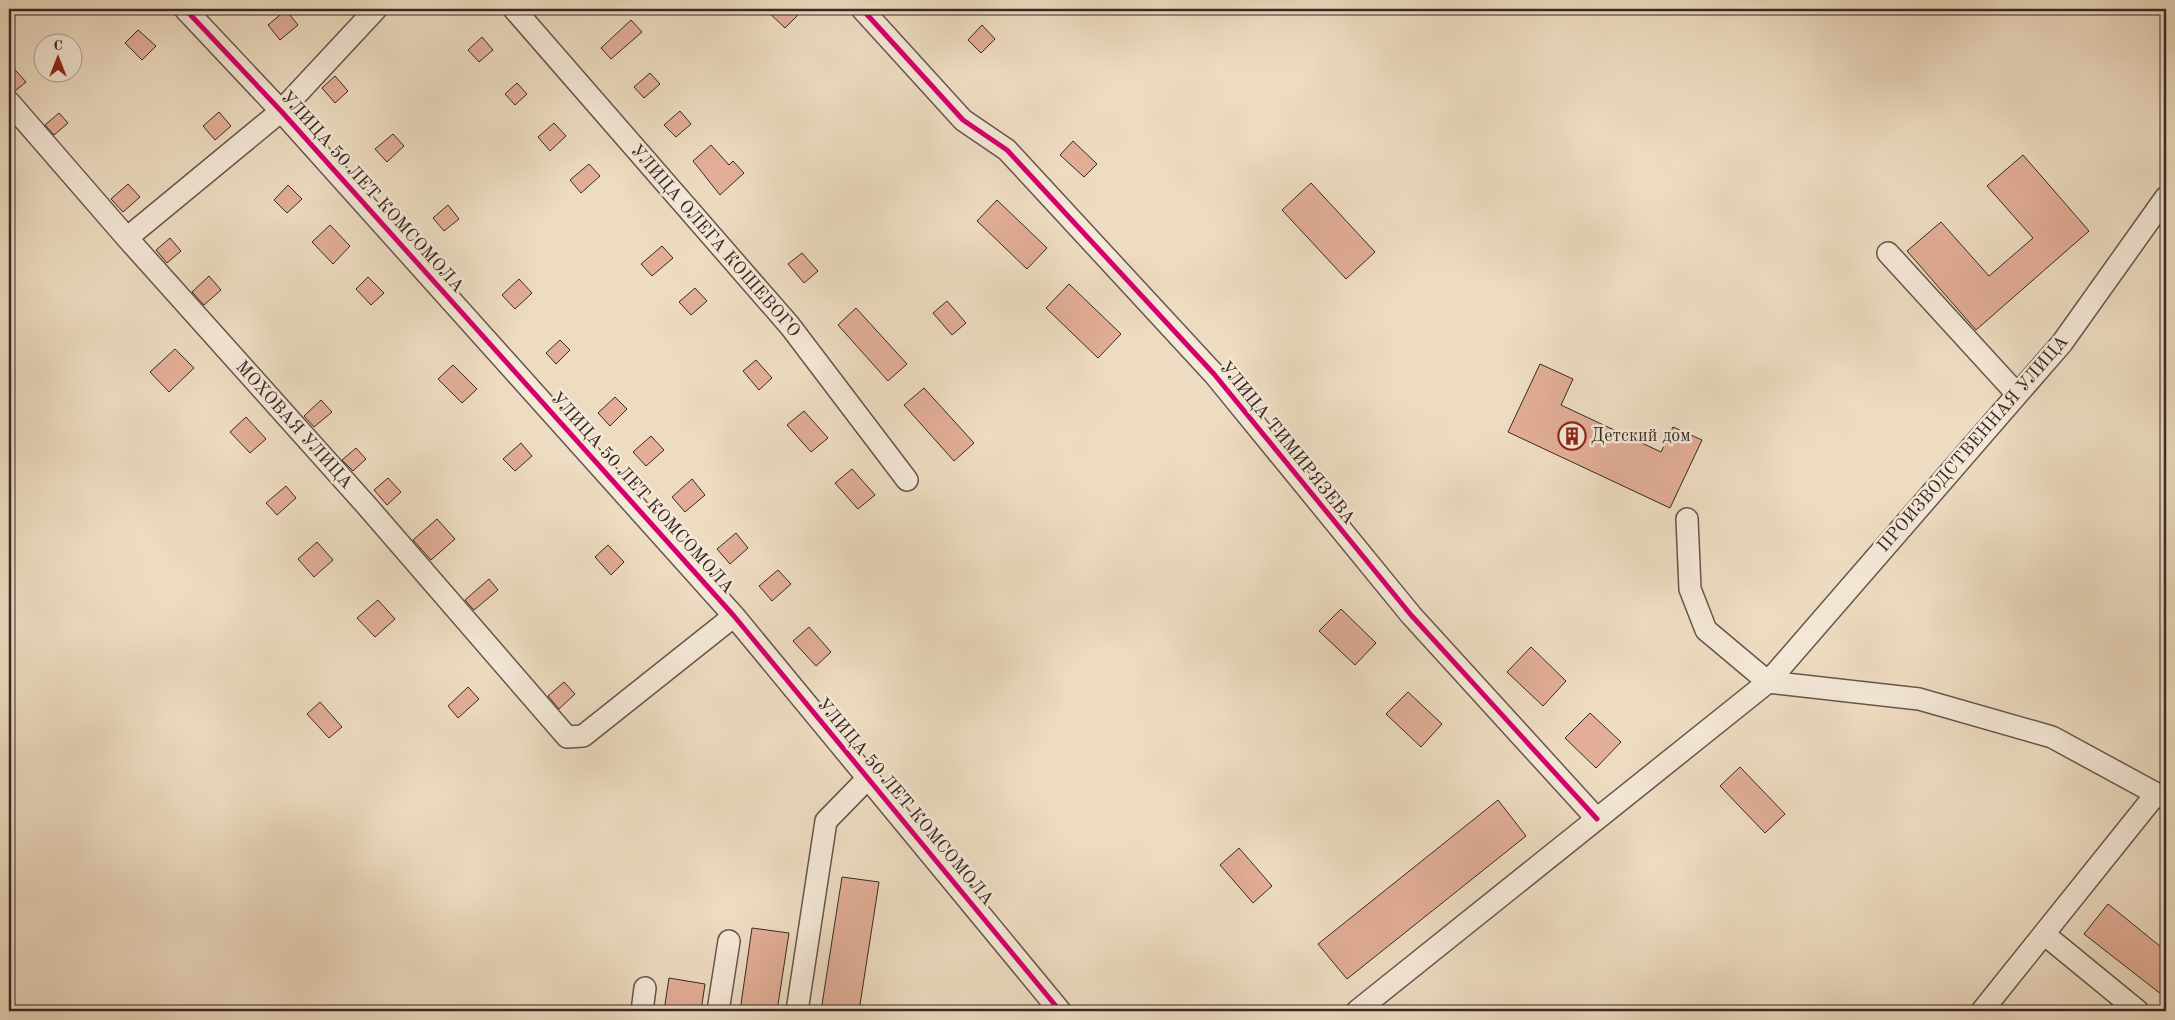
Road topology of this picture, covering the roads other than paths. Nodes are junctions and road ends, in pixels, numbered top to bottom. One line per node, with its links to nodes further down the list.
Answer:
1 (185, 9): 6 (street, УЛИЦА 50 ЛЕТ КОМСОМОЛА)
2 (376, 9): 6 (street)
3 (514, 9): 11 (street, УЛИЦА ОЛЕГА КОШЕВОГО)
4 (862, 9): 17 (street, УЛИЦА ТИМИРЯЗЕВА)
5 (9, 102): 8 (street, МОХОВАЯ УЛИЦА)
6 (281, 111): 8 (street); 13 (street, УЛИЦА 50 ЛЕТ КОМСОМОЛА)
7 (2166, 197): 10 (street, ПРОИЗВОДСТВЕННАЯ УЛИЦА)
8 (127, 238): 13 (street, МОХОВАЯ УЛИЦА)
9 (1888, 253): 10 (street)
10 (2017, 394): 14 (street, ПРОИЗВОДСТВЕННАЯ УЛИЦА)
11 (907, 480)
12 (1687, 519): 14 (street)
13 (734, 616): 15 (street, УЛИЦА 50 ЛЕТ КОМСОМОЛА)
14 (1768, 682): 16 (street); 17 (street, ПРОИЗВОДСТВЕННАЯ УЛИЦА)
15 (868, 778): 23 (street); 24 (street, УЛИЦА 50 ЛЕТ КОМСОМОЛА)
16 (2161, 796): 18 (street)
17 (1597, 819): 25 (street, ПРОИЗВОДСТВЕННАЯ УЛИЦА)
18 (2044, 934): 26 (street); 27 (street)
19 (729, 941): 22 (street)
20 (645, 988): 21 (street)
21 (642, 1011)
22 (718, 1011)
23 (796, 1011)
24 (1060, 1011)
25 (1357, 1011)
26 (1982, 1011)
27 (2138, 1011)

